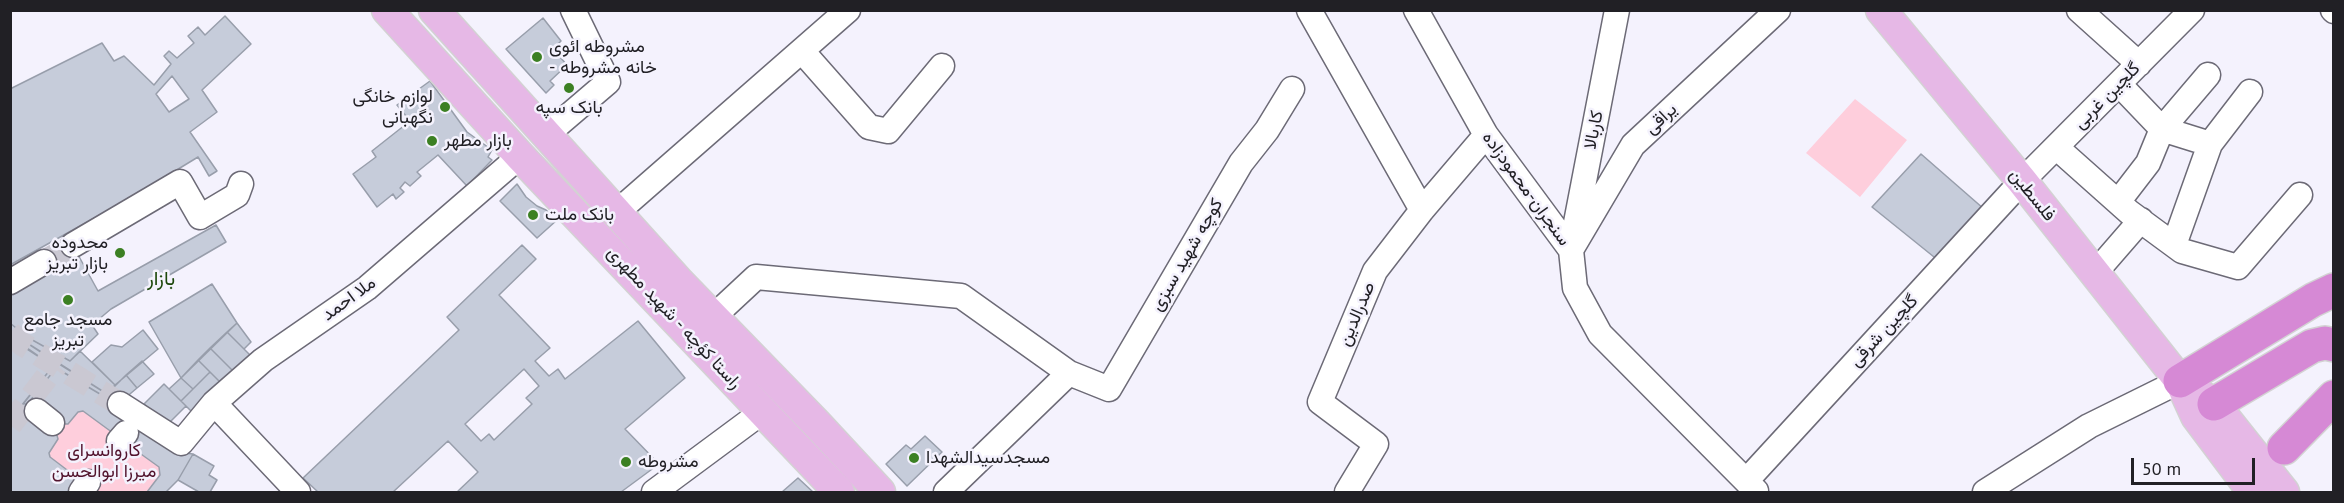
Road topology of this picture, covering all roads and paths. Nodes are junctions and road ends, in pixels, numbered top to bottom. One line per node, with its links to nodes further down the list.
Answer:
1 (387, 10): 24 (main road, راستا کؤچه - شهید مطهری)
2 (434, 10): 20 (main road, راستا کؤچه - شهید مطهری)
3 (573, 10): 20 (street)
4 (848, 10): 12 (street)
5 (1309, 10): 29 (street)
6 (1416, 10): 21 (street, سنجران-محمودزاده)
7 (1617, 10): 34 (street, کاربالا)
8 (1778, 10): 34 (street, یراقی)
9 (1881, 10): 25 (main road, فلسطین)
10 (2079, 10): 13 (street)
11 (2192, 10): 13 (street, گلچین غربی)
12 (802, 51): 14 (street); 30 (street)
13 (2139, 64): 16 (street, گلچین غربی)
14 (942, 66)
15 (2208, 75): 19 (street)
16 (2119, 84): 19 (street); 23 (street, گلچین غربی)
17 (1292, 89): 41 (street, کوچه شهید سبزی)
18 (2250, 93): 22 (street)
19 (2162, 129): 22 (street); 28 (street)
20 (546, 135): 24 (main road); 30 (main road, راستا کؤچه - شهید مطهری)
21 (1486, 135): 29 (street, صدرالدین); 34 (street, سنجران-محمودزاده)
22 (2210, 144): 33 (street)
23 (2056, 147): 25 (street, گلچین غربی); 28 (street)
24 (520, 156): 45 (street, ملا احمد); 47 (main road, راستا کؤچه - شهید مطهری)
25 (2022, 181): 36 (main road, فلسطین); 51 (street, گلچین شرقی)
26 (241, 184): 32 (street)
27 (2300, 195): 33 (street)
28 (2118, 202): 31 (street)
29 (1422, 210): 58 (street, صدرالدین)
30 (616, 213): 39 (main road, راستا کؤچه - شهید مطهری)
31 (2140, 220): 33 (street); 36 (street)
32 (73, 245)
33 (2174, 245)
34 (1571, 250): 51 (street, سنجران-محمودزاده)
35 (45, 262): 37 (street)
36 (2095, 273): 43 (main road, فلسطین)
37 (10, 282)
38 (2334, 290): 43 (highway)
39 (713, 317): 41 (street, کوچه شهید سبزی); 56 (main road, راستا کؤچه - شهید مطهری)
40 (2334, 345): 46 (highway)
41 (1069, 373): 57 (street)
42 (2334, 380): 48 (highway)
43 (2180, 381): 46 (main road); 52 (main road); 59 (street)
44 (2334, 397): 48 (highway)
45 (214, 404): 49 (street, ملا احمد); 53 (street)
46 (2214, 404): 60 (main road)
47 (762, 412): 54 (street); 55 (main road, راستا کؤچه - شهید مطهری)
48 (2310, 419): 50 (highway)
49 (128, 423)
50 (2284, 448)
51 (1752, 486)
52 (2242, 487)
53 (298, 492)
54 (654, 492)
55 (839, 492)
56 (880, 492)
57 (946, 492)
58 (1347, 492)
59 (1985, 492)
60 (2284, 492)

